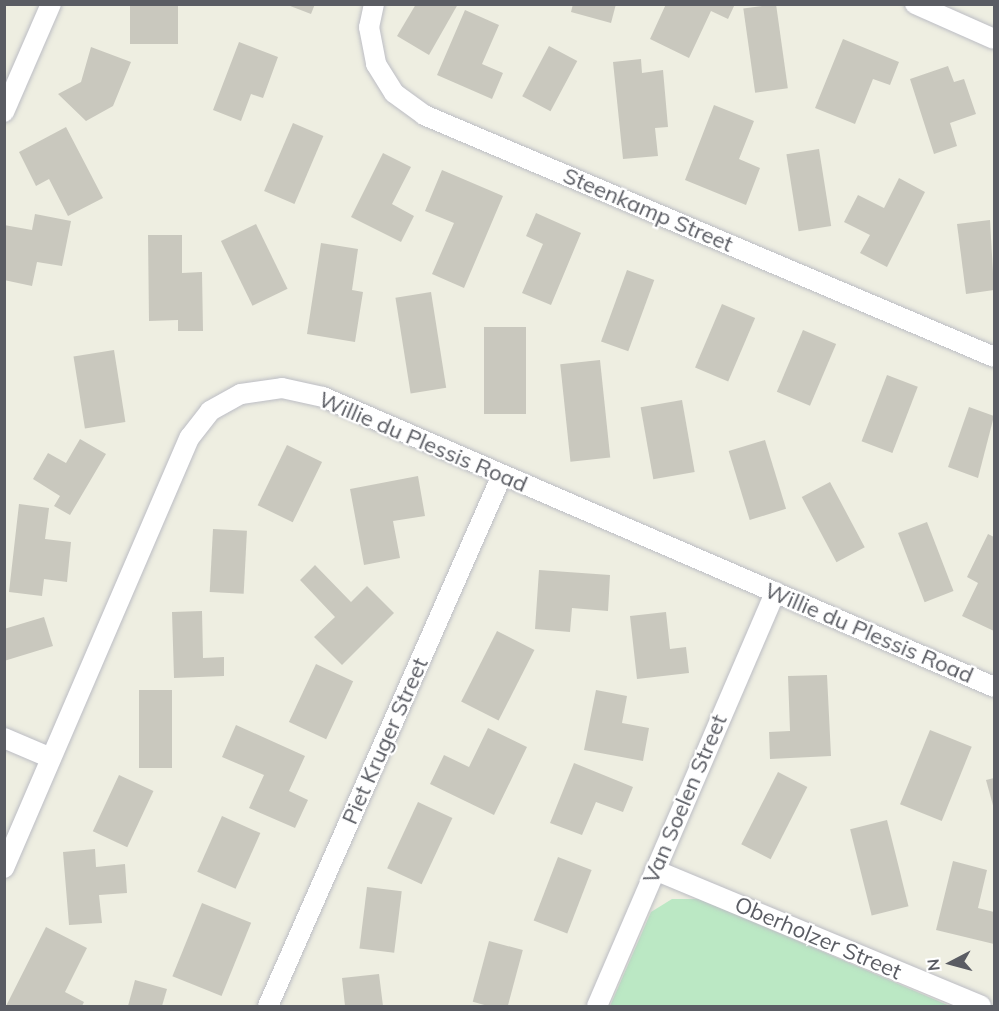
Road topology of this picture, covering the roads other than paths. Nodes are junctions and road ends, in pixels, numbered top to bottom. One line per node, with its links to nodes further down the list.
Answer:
1 (51, 4): 5 (street)
2 (374, 4): 6 (street, Steenkamp Street)
3 (915, 4): 4 (street)
4 (994, 39)
5 (4, 112)
6 (994, 357)
7 (502, 475): 8 (street, Willie du Plessis Road); 11 (street, Willie du Plessis Road); 14 (street, Piet Kruger Street)
8 (775, 592): 9 (street, Willie du Plessis Road); 13 (street, Van Soelen Street)
9 (994, 687)
10 (4, 738): 11 (street)
11 (51, 758): 12 (street, Willie du Plessis Road)
12 (4, 868)
13 (655, 870): 15 (street, Van Soelen Street); 16 (street, Oberholzer Street)
14 (268, 1006)
15 (597, 1006)
16 (981, 1006)

